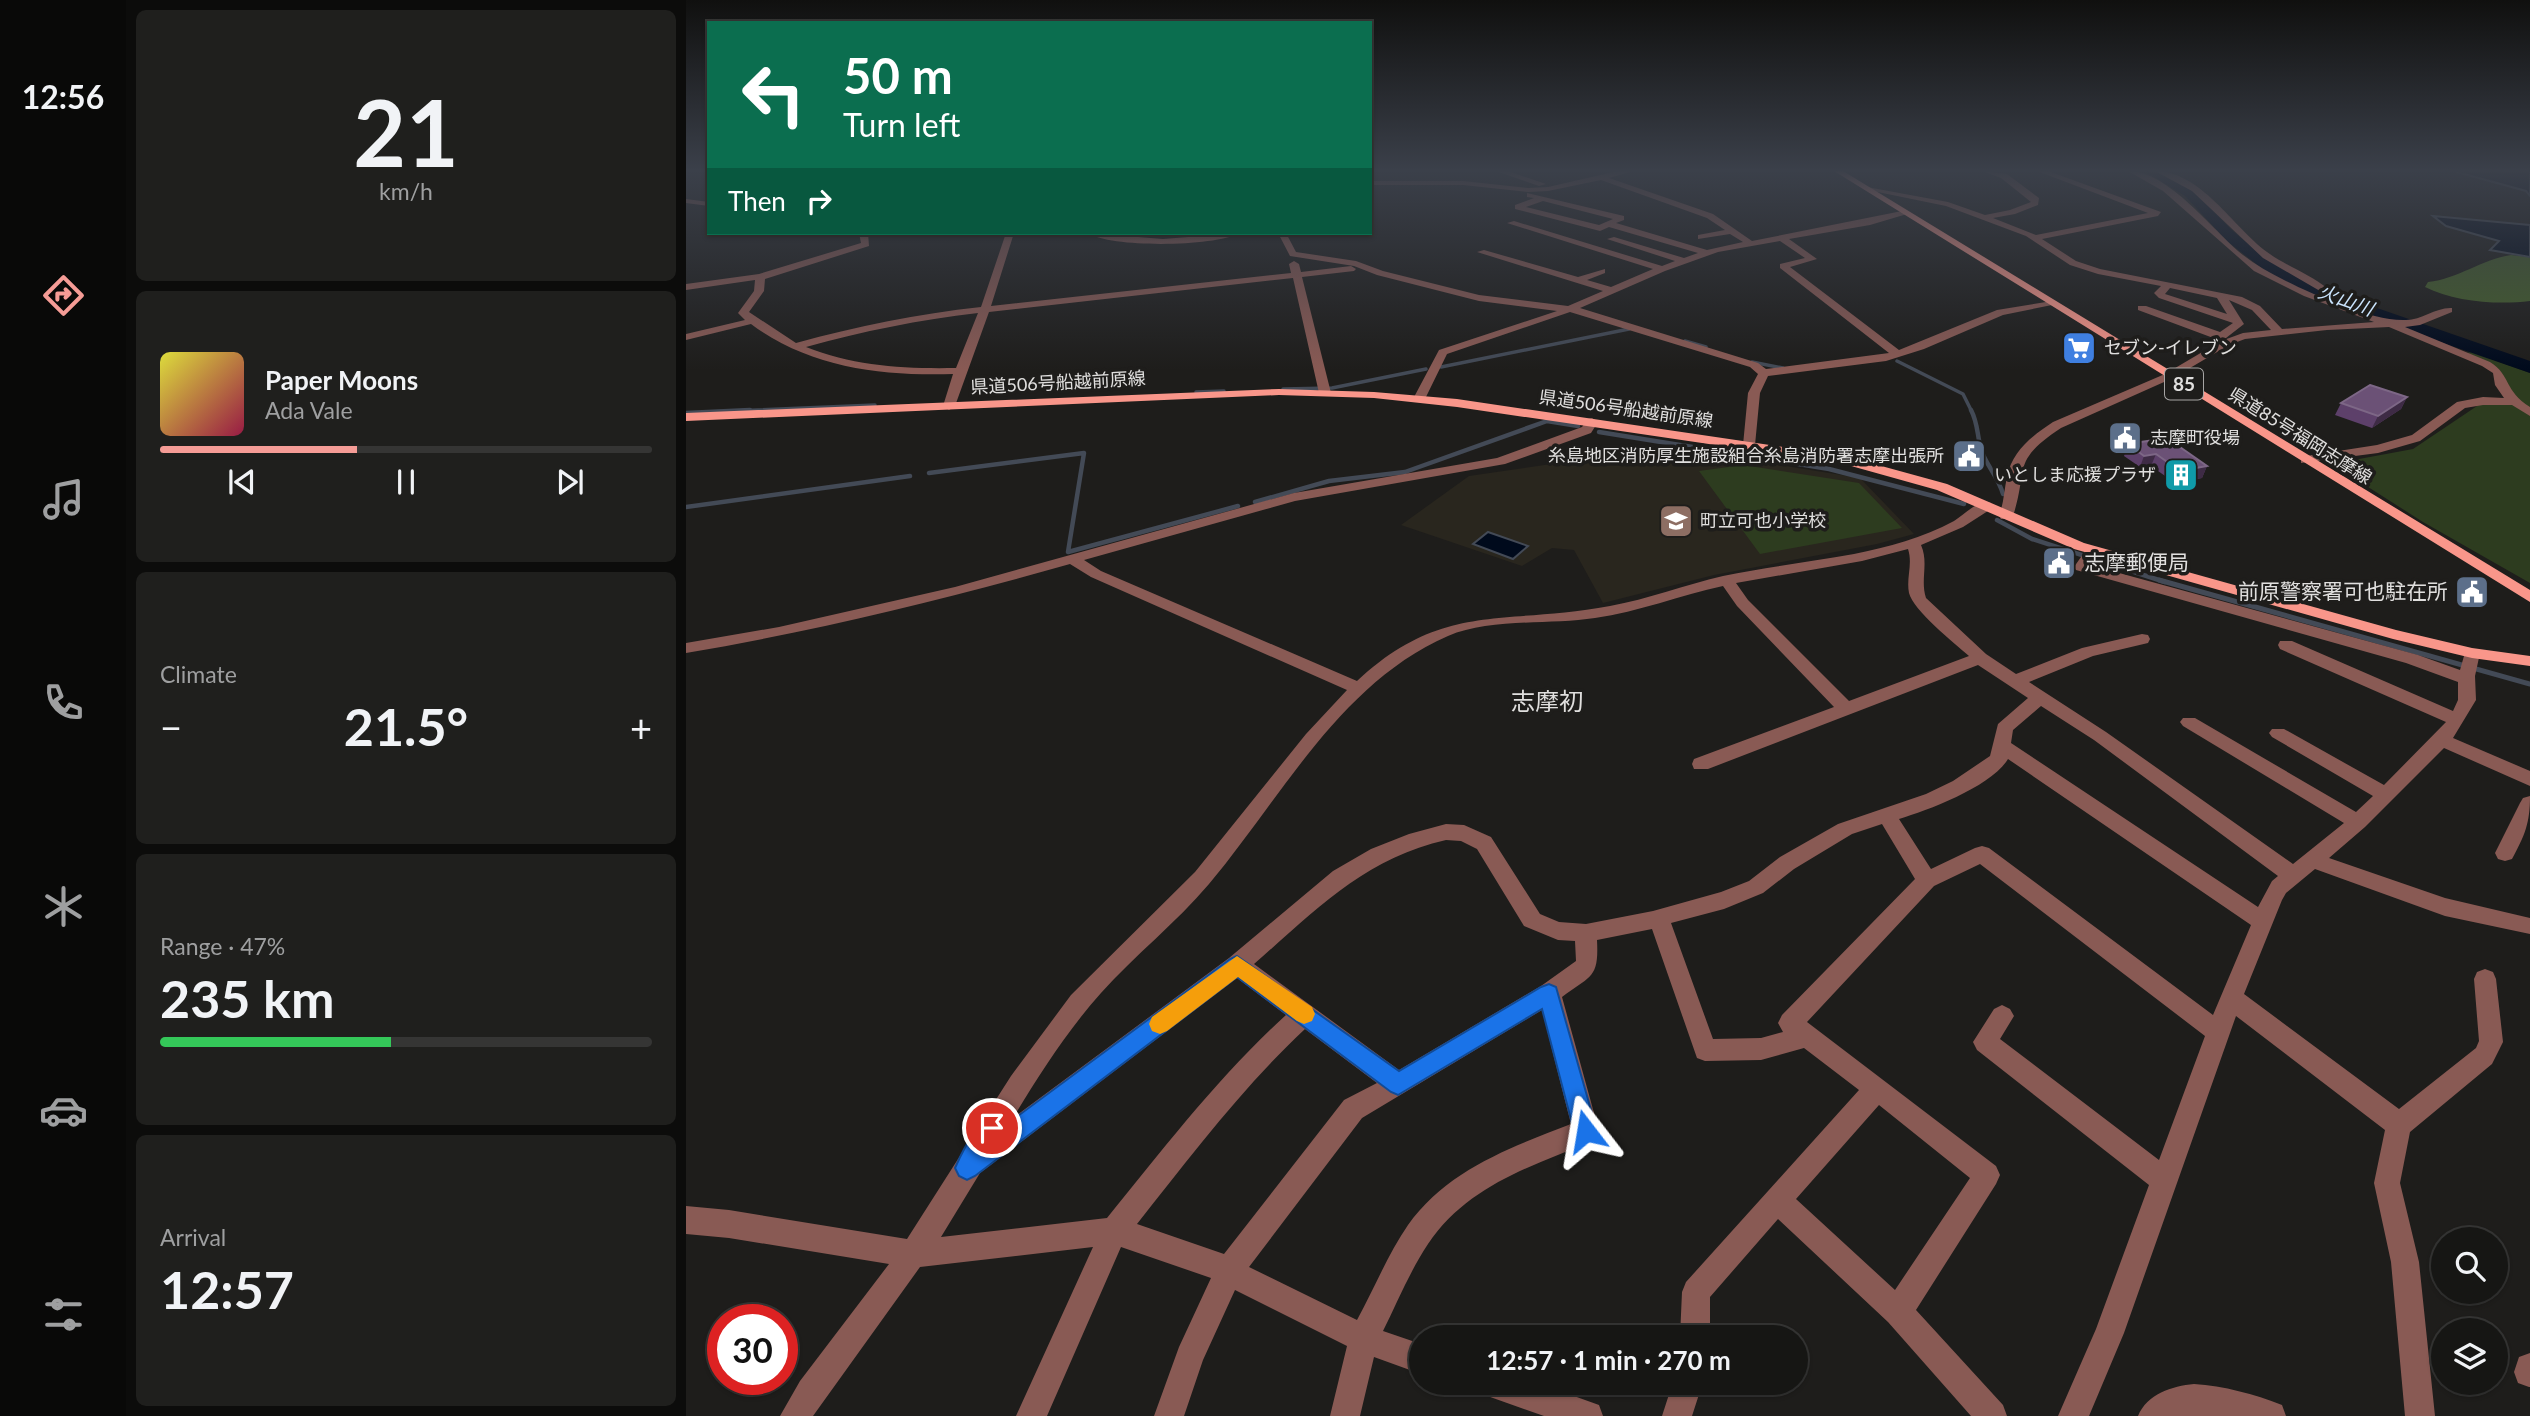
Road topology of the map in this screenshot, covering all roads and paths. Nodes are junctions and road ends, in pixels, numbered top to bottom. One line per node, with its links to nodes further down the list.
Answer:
1 (863, 237): 31 (street)
2 (1009, 237): 39 (street)
3 (1122, 237): 4 (street)
4 (1216, 237)
5 (1284, 237): 20 (street)
6 (1557, 237): 27 (street)
7 (1653, 237): 19 (street)
8 (1741, 237): 16 (street)
9 (1773, 237): 16 (street)
10 (1781, 237): 50 (street)
11 (1944, 237): 37 (main road, 県道85号福岡志摩線 / 85)
12 (2036, 237): 33 (street)
13 (2215, 237): 45 (street)
14 (2243, 237): 44 (street)
15 (1611, 239): 23 (street)
16 (1748, 242): 19 (street)
17 (1513, 247): 21 (street)
18 (1481, 252): 21 (street)
19 (1707, 253): 23 (street)
20 (1293, 254): 26 (street); 30 (street)
21 (1492, 255): 24 (street)
22 (1542, 255): 24 (street)
23 (1683, 261): 27 (street)
24 (1520, 263): 29 (street)
25 (1569, 264): 29 (street)
26 (1362, 268): 30 (street); 40 (street)
27 (1662, 269): 35 (street)
28 (1601, 271): 32 (street)
29 (1549, 272): 32 (street)
30 (1296, 275): 39 (street); 55 (street)
31 (760, 277): 34 (street); 43 (street)
32 (1577, 281): 35 (street)
33 (2169, 284): 36 (street); 42 (street)
34 (686, 287)
35 (1610, 290): 40 (street)
36 (2220, 294): 42 (street); 46 (street)
37 (2052, 304): 50 (street); 51 (main road, 県道85号福岡志摩線 / 85)
38 (2142, 308): 47 (street)
39 (984, 310): 49 (street); 52 (street)
40 (1570, 310): 53 (street); 56 (street)
41 (2448, 310): 44 (street)
42 (2237, 320): 47 (street)
43 (752, 321): 48 (street); 49 (street)
44 (2418, 322): 45 (street)
45 (2393, 326): 46 (street); 57 (street)
46 (2278, 331): 54 (street)
47 (2222, 336): 51 (street)
48 (686, 337)
49 (794, 347): 52 (street)
50 (1898, 355): 53 (street)
51 (2156, 367): 54 (main road, 県道85号福岡志摩線 / 85)
52 (960, 371): 58 (street)
53 (1764, 373): 62 (street)
54 (2169, 376): 63 (main road, 県道85号福岡志摩線 / 85); 65 (street)
55 (1324, 390): 56 (main road, 県道506号船越前原線); 58 (main road, 県道506号船越前原線)
56 (1419, 399): 61 (main road, 県道506号船越前原線)
57 (2514, 402): 59 (street); 63 (street)
58 (949, 406): 60 (main road, 県道506号船越前原線)
59 (2530, 412)
60 (686, 417)
61 (1592, 422): 62 (main road, 県道506号船越前原線); 68 (street)
62 (1749, 444): 64 (main road, 県道506号船越前原線)
63 (2306, 460): 70 (main road, 県道85号福岡志摩線 / 85)
64 (1986, 506): 65 (main road, 県道506号船越前原線); 66 (street)
65 (2006, 516): 67 (main road, 県道506号船越前原線)
66 (1912, 542): 69 (street); 74 (street)
67 (2093, 550): 76 (main road, 県道506号船越前原線); 76 (street)
68 (1072, 559): 73 (street); 78 (street)
69 (1727, 580): 78 (street); 80 (street)
70 (2530, 597)
71 (2142, 639): 77 (street)
72 (2286, 646): 81 (street)
73 (686, 648)
74 (1980, 658): 77 (street); 80 (street)
75 (2530, 661): 76 (main road, 県道506号船越前原線)
76 (2469, 669): 81 (street)
77 (2014, 681): 79 (street)
78 (1360, 689): 111 (street)
79 (2039, 698): 85 (street); 94 (street)
80 (1847, 710): 86 (street)
81 (2457, 720): 84 (street)
82 (2189, 722): 91 (street)
83 (2278, 733): 88 (street)
84 (2442, 740): 87 (street); 88 (street)
85 (2001, 745): 90 (street); 97 (street)
86 (1701, 764)
87 (2530, 779)
88 (2387, 795): 91 (street)
89 (2530, 803): 92 (street)
90 (1887, 815): 95 (street); 96 (street)
91 (2358, 822): 93 (street)
92 (2505, 853)
93 (2312, 860): 94 (street); 98 (street)
94 (2293, 875): 97 (street)
95 (1927, 880): 106 (street); 107 (street)
96 (1659, 919): 99 (street); 107 (street)
97 (2263, 922): 103 (street)
98 (2528, 926)
99 (1586, 933): 100 (street); 102 (street)
100 (1237, 965): 104 (street); 111 (street)
101 (2485, 979): 110 (street)
102 (1549, 993): 108 (street); 120 (street)
103 (2231, 998): 106 (street); 110 (street)
104 (1304, 1014): 108 (street); 115 (street)
105 (2002, 1016): 112 (street)
106 (2219, 1033): 112 (street)
107 (1807, 1036): 109 (street)
108 (1398, 1084): 117 (street)
109 (1877, 1088): 113 (street); 118 (street)
110 (2399, 1125): 134 (street)
111 (967, 1168): 116 (street)
112 (2165, 1181): 131 (street)
113 (1777, 1200): 118 (street); 119 (street)
114 (686, 1220): 116 (street)
115 (1114, 1231): 116 (street); 117 (street); 125 (street)
116 (914, 1254): 124 (street)
117 (1229, 1271): 120 (street); 126 (street)
118 (1898, 1312): 130 (street)
119 (1695, 1325)
120 (1363, 1339): 121 (street); 127 (street)
121 (1409, 1355)
122 (1527, 1395): 128 (street)
123 (1684, 1395): 129 (street)
124 (795, 1416)
125 (1031, 1416)
126 (1169, 1416)
127 (1345, 1416)
128 (1588, 1416)
129 (1677, 1416)
130 (1992, 1416)
131 (2073, 1416)
132 (2153, 1416): 133 (street)
133 (2271, 1416)
134 (2420, 1416)

